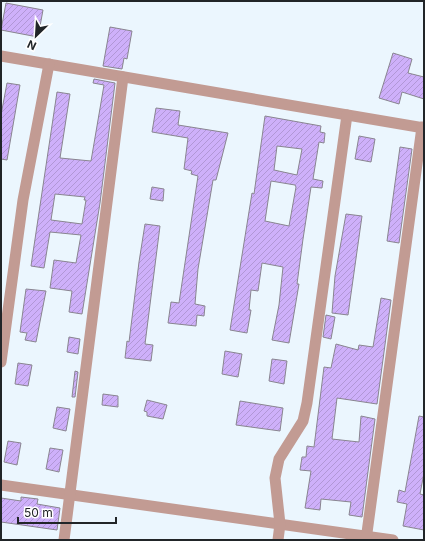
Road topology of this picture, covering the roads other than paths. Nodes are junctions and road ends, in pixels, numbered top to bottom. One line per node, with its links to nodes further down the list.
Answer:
1 (1, 56): 2 (street)
2 (49, 64): 3 (street); 6 (street)
3 (123, 77): 4 (street); 8 (street)
4 (347, 115): 5 (street); 9 (street)
5 (423, 128): 10 (street)
6 (1, 362)
7 (1, 485): 8 (street)
8 (70, 495): 9 (street); 11 (street)
9 (280, 524): 10 (street); 12 (street)
10 (367, 538): 13 (street)
11 (64, 540)
12 (278, 540)
13 (393, 540)

